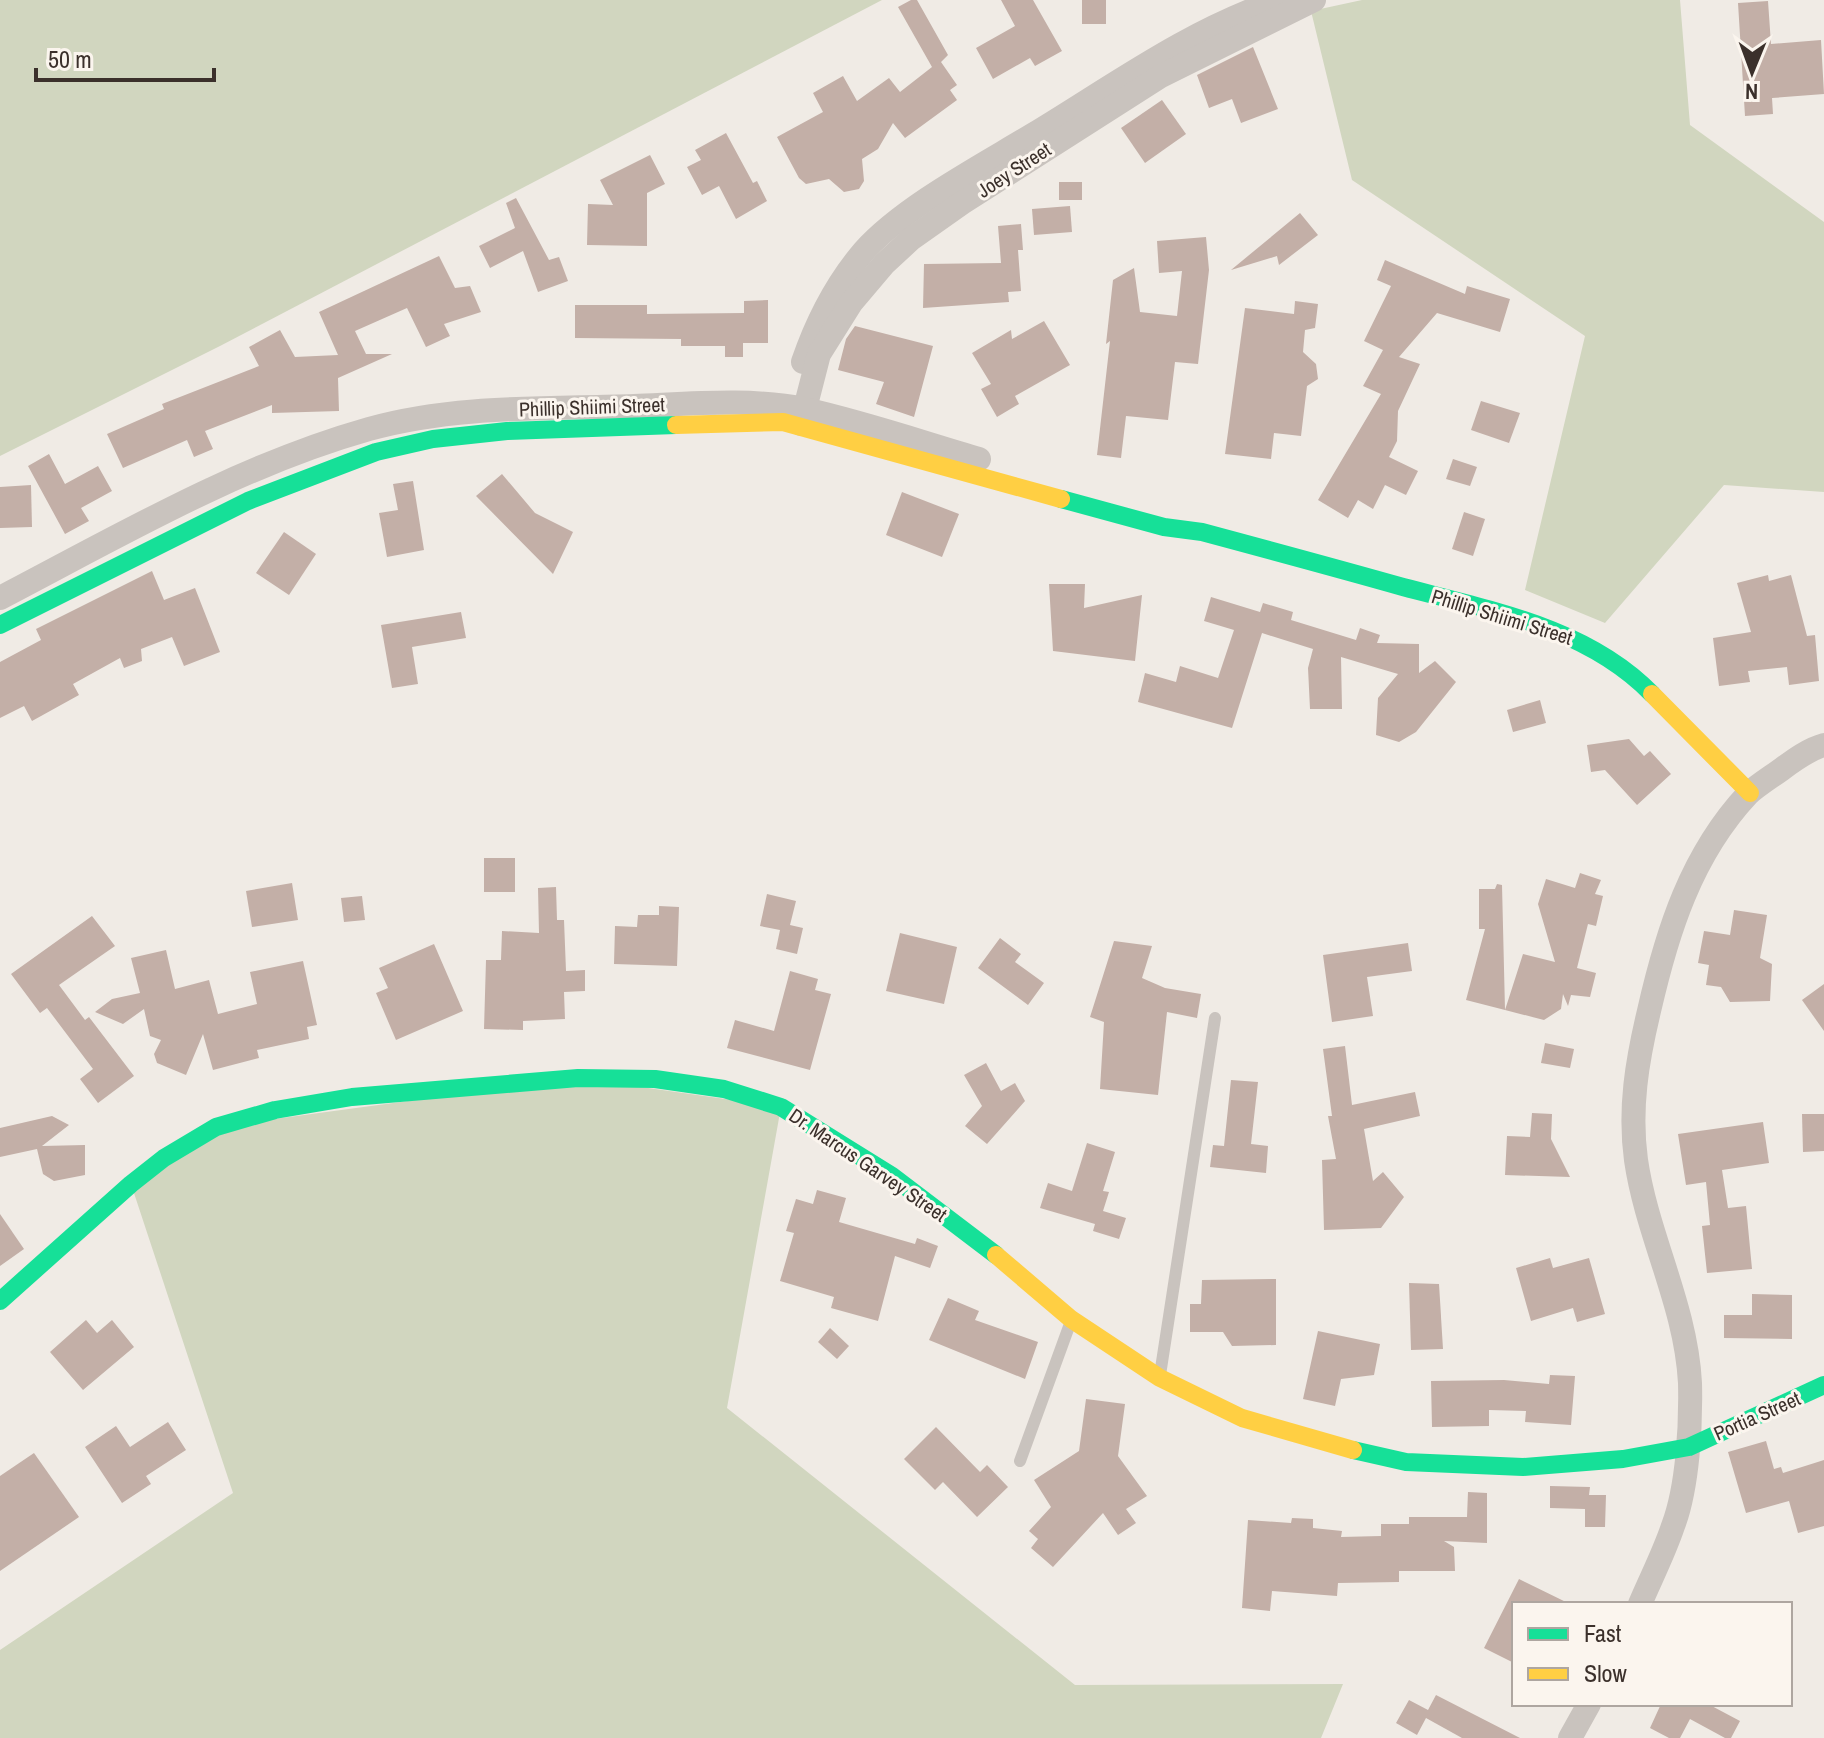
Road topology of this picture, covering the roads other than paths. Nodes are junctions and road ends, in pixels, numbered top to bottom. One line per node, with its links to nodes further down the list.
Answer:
1 (1279, 0): 3 (street, Joey Street)
2 (1314, 0): 3 (street, Joey Street)
3 (794, 416): 4 (street, Phillip Shiimi Street); 5 (street, Phillip Shiimi Street); 6 (street, Phillip Shiimi Street)
4 (1202, 532): 8 (street, Phillip Shiimi Street)
5 (0, 598)
6 (0, 625)
7 (1824, 745): 8 (street)
8 (1750, 793): 14 (street)
9 (1215, 1018): 12 (lane)
10 (0, 1301): 11 (street, Dr. Marcus Garvey Street)
11 (1071, 1319): 12 (street, Dr. Marcus Garvey Street); 15 (lane)
12 (1160, 1378): 14 (street, Dr. Marcus Garvey Street)
13 (1819, 1391): 14 (street, Portia Street)
14 (1689, 1447): 16 (street)
15 (1020, 1461)
16 (1641, 1602)
17 (1588, 1706): 18 (street)
18 (1570, 1738)

